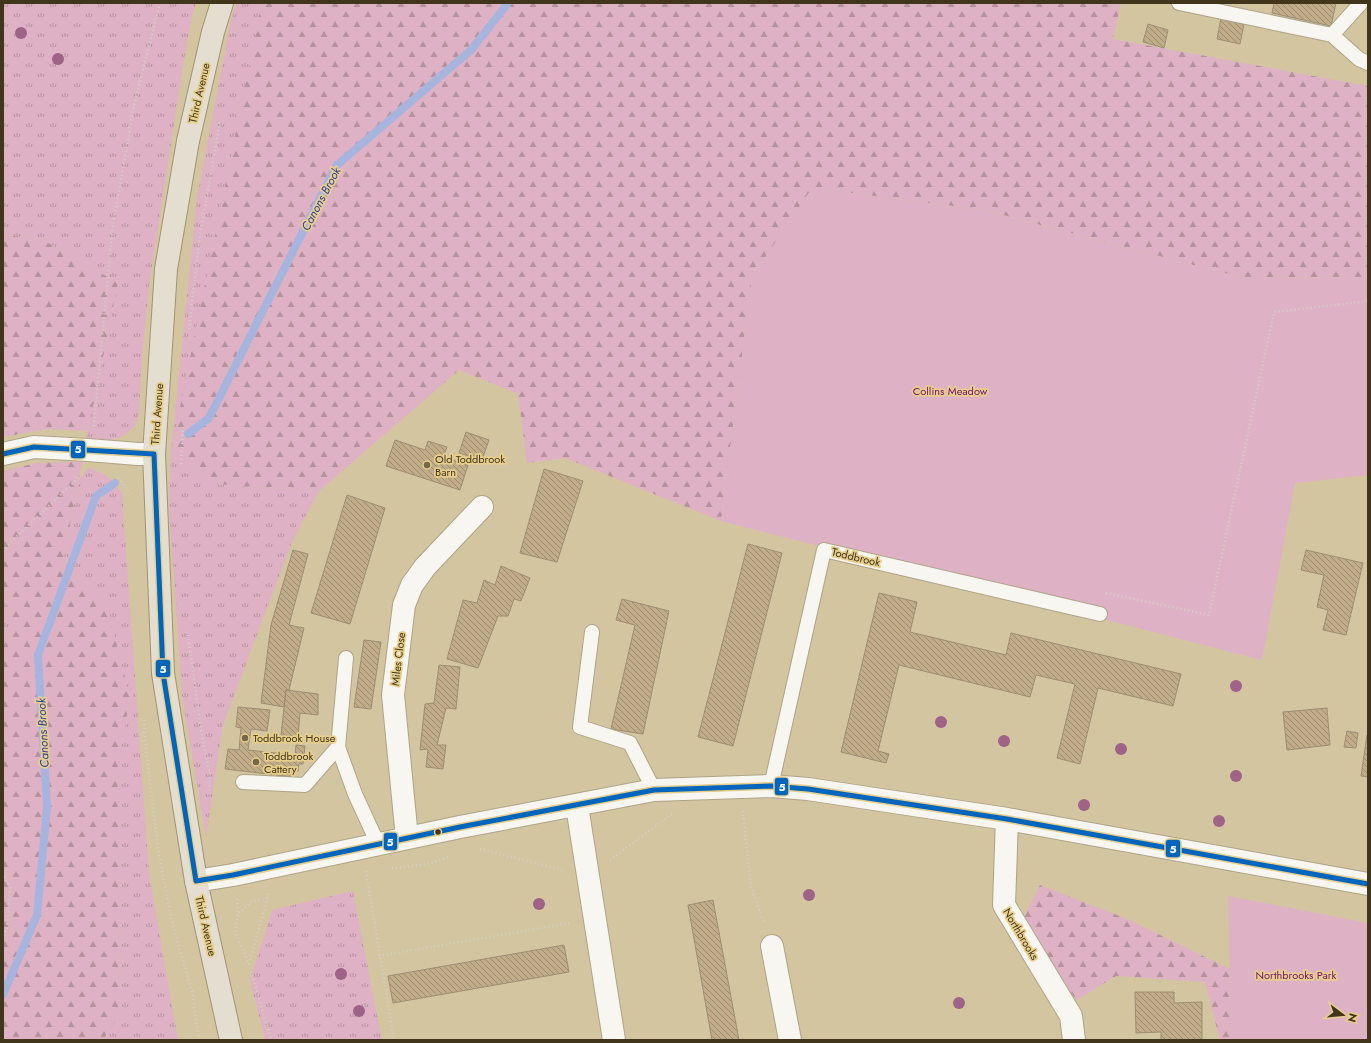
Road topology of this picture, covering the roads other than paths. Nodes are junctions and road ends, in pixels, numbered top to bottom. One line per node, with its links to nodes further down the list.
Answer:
1 (222, 3): 9 (main road, Third Avenue)
2 (1361, 3): 6 (lane)
3 (1364, 3): 5 (lane)
4 (1179, 4): 6 (lane)
5 (1368, 4)
6 (1332, 35): 7 (lane)
7 (1368, 63)
8 (3, 454): 9 (street)
9 (154, 454): 22 (main road, Third Avenue)
10 (482, 507): 20 (street, Miles Close)
11 (1100, 614): 16 (lane, Toddbrook)
12 (592, 632): 17 (lane)
13 (346, 658): 14 (lane)
14 (338, 747): 15 (lane); 21 (lane)
15 (243, 782)
16 (771, 786): 17 (street); 19 (street)
17 (654, 790): 18 (street)
18 (576, 806): 20 (street); 26 (street)
19 (1007, 819): 23 (street); 28 (street, Northbrooks)
20 (407, 838): 21 (street)
21 (378, 844): 22 (street)
22 (196, 881): 25 (main road, Third Avenue)
23 (1368, 884)
24 (772, 946): 27 (street)
25 (231, 1040)
26 (614, 1040)
27 (790, 1040)
28 (1074, 1040)

